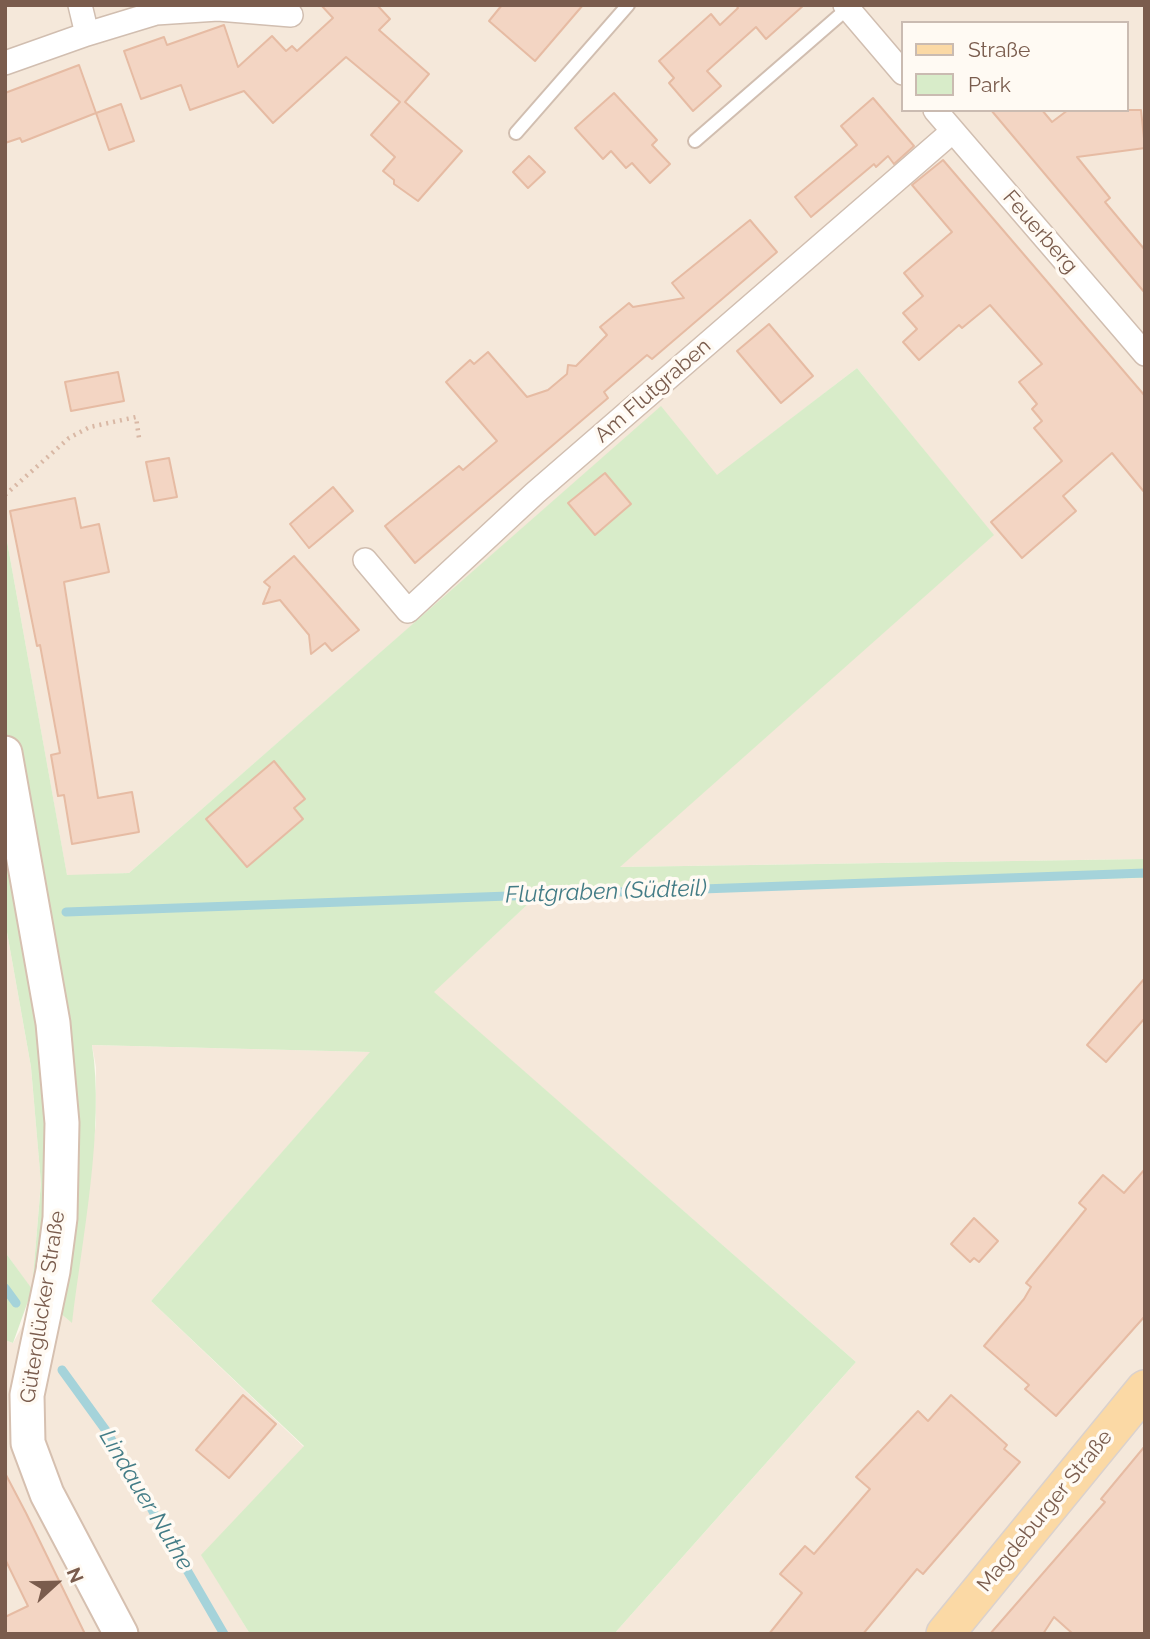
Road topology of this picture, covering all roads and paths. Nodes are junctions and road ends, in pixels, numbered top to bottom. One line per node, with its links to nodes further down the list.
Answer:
1 (80, 5): 5 (street)
2 (628, 5): 10 (lane)
3 (846, 6): 7 (street); 11 (lane)
4 (291, 15): 5 (street)
5 (87, 34): 6 (street)
6 (5, 64)
7 (902, 72)
8 (937, 112): 9 (street, Feuerberg)
9 (953, 131): 12 (street, Feuerberg); 15 (street, Am Flutgraben)
10 (516, 133)
11 (695, 141)
12 (1145, 354)
13 (139, 438): 14 (path)
14 (5, 495)
15 (365, 559)
16 (5, 753): 18 (street, Güterglücker Straße)
17 (1145, 1389): 19 (main road, Magdeburger Straße)
18 (121, 1634)
19 (945, 1634)

